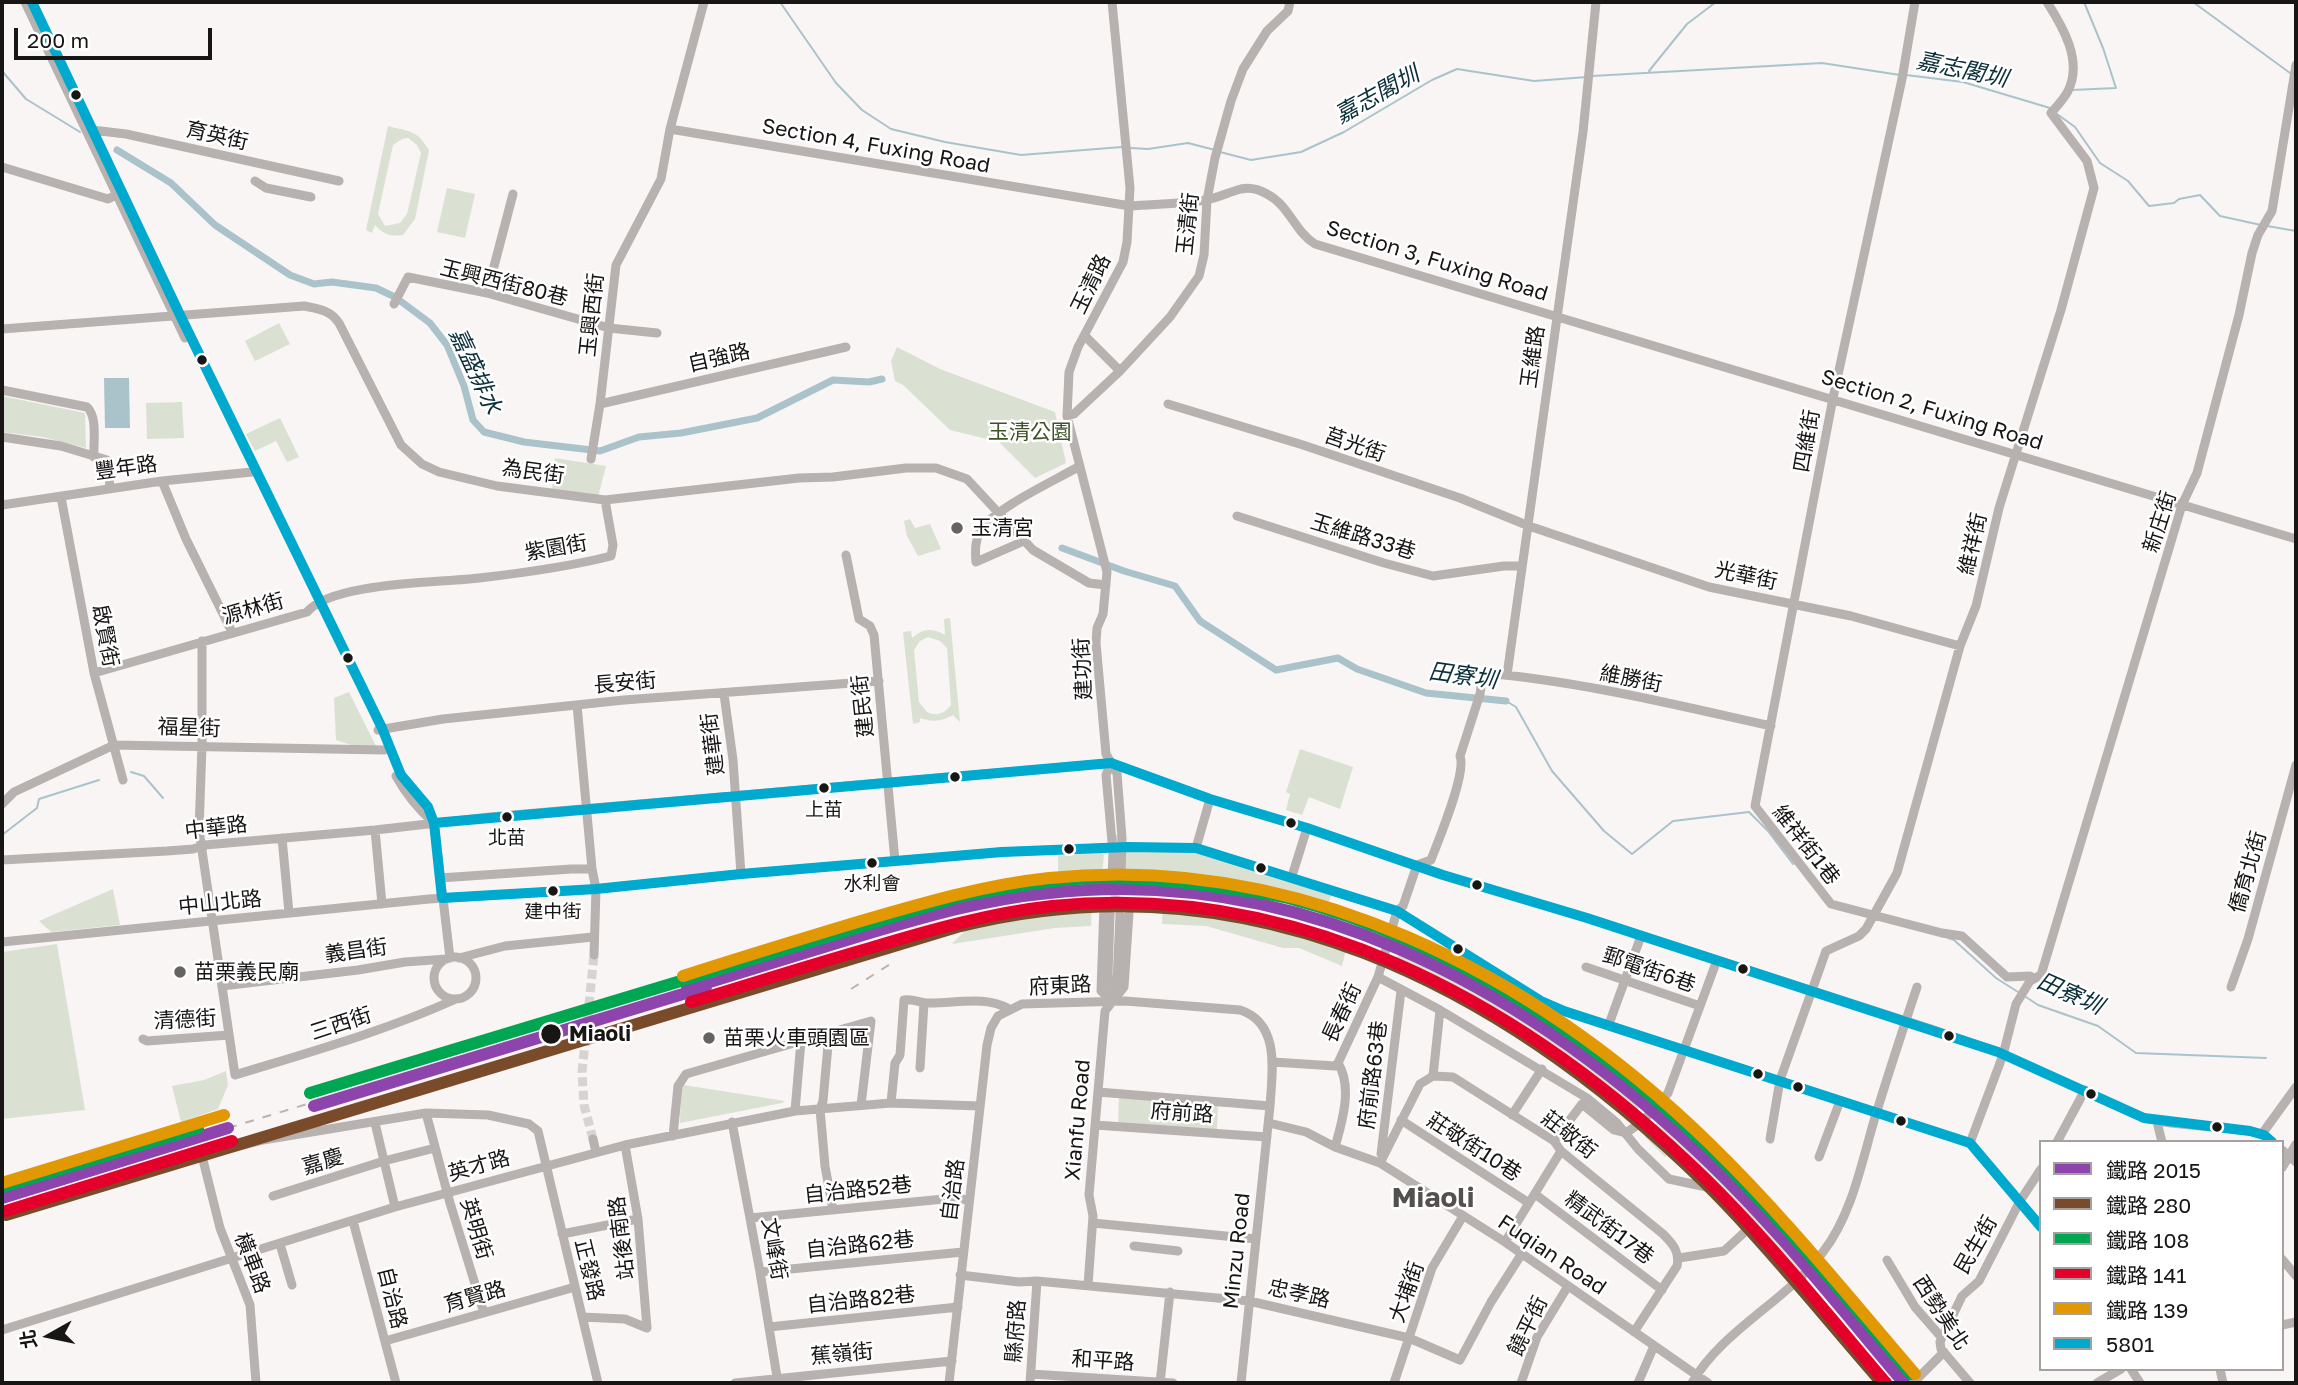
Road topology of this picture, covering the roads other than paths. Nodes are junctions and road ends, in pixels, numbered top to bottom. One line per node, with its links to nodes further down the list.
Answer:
1 (25, 2): 11 (street)
2 (32, 2): 11 (street)
3 (704, 2): 10 (street)
4 (1112, 2): 19 (street, 玉清路)
5 (1290, 2): 18 (street, 玉清街)
6 (1597, 2): 22 (street, 玉維路)
7 (1915, 2): 31 (street, 四維街)
8 (2047, 2): 36 (street, 維祥街)
9 (2296, 65): 46 (street, 新庄街)
10 (670, 129): 19 (street, Section 4, Fuxing Road); 24 (street, 玉興西街)
11 (91, 130): 14 (street, 育英街); 15 (street)
12 (2, 167): 15 (street)
13 (255, 181): 17 (street)
14 (339, 181)
15 (120, 193): 23 (street)
16 (513, 194): 20 (street)
17 (311, 197)
18 (1207, 200): 19 (street, Section 4, Fuxing Road); 22 (street, Section 3, Fuxing Road); 29 (street, 玉清街)
19 (1130, 206): 27 (street, 玉清路)
20 (487, 293): 21 (street, 玉興西街80巷); 24 (street, 玉興西街80巷)
21 (394, 304)
22 (1557, 315): 31 (street, Section 2, Fuxing Road); 49 (street, 玉維路)
23 (177, 316): 25 (street, 為民街); 40 (street); 44 (street, 為民街)
24 (609, 328): 26 (street, 玉興西街80巷); 32 (street, 玉興西街)
25 (2, 329)
26 (657, 333)
27 (1085, 336): 29 (street); 34 (street, 玉清路)
28 (846, 347): 32 (street, 自強路)
29 (1120, 371): 34 (street, 玉清街)
30 (2, 390): 37 (street)
31 (1833, 398): 36 (street, Section 2, Fuxing Road); 58 (street, 四維街)
32 (600, 404): 38 (street, 玉興西街)
33 (1168, 404): 49 (street, 莒光街)
34 (1067, 416): 39 (street, 玉清路)
35 (2, 437): 37 (street)
36 (2015, 453): 46 (street, Section 2, Fuxing Road); 61 (street, 維祥街)
37 (94, 457): 42 (street)
38 (591, 459)
39 (1078, 467): 47 (street); 54 (street, 玉清路)
40 (254, 471): 41 (street, 豐年路); 57 (street)
41 (162, 481): 42 (street, 豐年路); 59 (street)
42 (110, 487): 43 (street, 豐年路)
43 (61, 497): 45 (street, 豐年路); 62 (street, 啟賢街)
44 (605, 500): 47 (street, 為民街); 55 (street, 紫園街)
45 (2, 505)
46 (2182, 505): 50 (street, Section 2, Fuxing Road); 116 (street, 新庄街)
47 (998, 514): 51 (street, 為民街); 51 (street)
48 (1237, 516): 53 (street, 玉維路33巷)
49 (1529, 526): 53 (street, 玉維路); 58 (street, 光華街)
50 (2296, 539)
51 (1024, 541): 56 (street, 為民街)
52 (846, 555): 64 (street, 建民街)
53 (1522, 566): 63 (street, 玉維路)
54 (1107, 572): 56 (street, 建功街)
55 (493, 576): 57 (street, 源林街)
56 (1106, 585): 72 (street, 建功街)
57 (317, 602): 59 (street, 源林街); 68 (street)
58 (1794, 603): 61 (street, 光華街); 67 (street, 四維街)
59 (232, 632): 60 (street, 源林街)
60 (202, 641): 62 (street, 源林街); 70 (street)
61 (1960, 646): 102 (street, 維祥街)
62 (94, 673): 69 (street, 啟賢街)
63 (1507, 675): 67 (street, 維勝街); 91 (street, 維勝街)
64 (879, 681): 65 (street, 長安街); 75 (street, 建民街)
65 (724, 694): 66 (street, 長安街); 76 (street, 建華街)
66 (578, 705): 68 (street, 長安街); 80 (street)
67 (1771, 726): 79 (street, 四維街)
68 (379, 729): 71 (street)
69 (114, 745): 70 (street, 福星街); 74 (street, 啟賢街); 78 (street, 福星街)
70 (202, 746): 71 (street, 福星街); 86 (street)
71 (387, 749): 81 (street)
72 (1111, 763): 75 (street, 中華路); 77 (street); 84 (street); 88 (street)
73 (2296, 765): 119 (street, 僑育北街)
74 (123, 780)
75 (889, 783): 76 (street, 中華路); 90 (street, 建民街)
76 (736, 796): 80 (street, 中華路); 93 (street, 建華街)
77 (1210, 799): 82 (street); 87 (street)
78 (2, 804)
79 (1755, 806): 102 (street, 維祥街1巷)
80 (588, 810): 81 (street, 中華路); 92 (street)
81 (435, 823): 83 (street, 中華路); 95 (street)
82 (1307, 828): 91 (street); 94 (street)
83 (375, 830): 85 (street, 中華路); 99 (street)
84 (1117, 835)
85 (282, 838): 86 (street, 中華路); 101 (street)
86 (201, 846): 89 (street, 中華路); 104 (street)
87 (1196, 848): 88 (street, 中山北路); 94 (street, 中山北路)
88 (1117, 850): 90 (street, 中山北路); 96 (street)
89 (2, 860)
90 (895, 861): 93 (street, 中山北路)
91 (1417, 866): 100 (street, 長春街); 105 (street)
92 (592, 869): 95 (street); 97 (street)
93 (741, 874): 97 (street, 中山北路)
94 (1292, 876): 100 (street, 中山北路)
95 (440, 878): 98 (street)
96 (1116, 878)
97 (596, 890): 98 (street, 中山北路); 106 (street)
98 (442, 898): 99 (street, 中山北路); 109 (street)
99 (382, 904): 101 (street, 中山北路)
100 (1397, 911): 113 (street, 長春街); 129 (street, 中山北路)
101 (289, 913): 104 (street, 中山北路)
102 (1873, 914): 116 (street, 維祥街1巷); 121 (street, 維祥街)
103 (1115, 915): 123 (street)
104 (211, 922): 107 (street, 中山北路); 117 (street)
105 (1641, 936): 110 (street); 115 (street)
106 (593, 937): 108 (street); 109 (street, 義昌街)
107 (2, 942)
108 (594, 955)
109 (452, 958): 111 (street, 義昌街); 114 (street); 122 (street)
110 (1717, 960): 121 (street); 125 (street)
111 (411, 962): 114 (street); 117 (street, 義昌街)
112 (1586, 967): 115 (street, 郵電街6巷)
113 (1378, 977): 120 (street); 137 (street, 長春街)
114 (434, 979): 122 (street)
115 (1626, 979): 125 (street, 郵電街6巷); 129 (street)
116 (2031, 980): 135 (street)
117 (222, 986): 131 (street)
118 (1917, 987): 128 (street)
119 (2231, 987)
120 (1401, 991): 127 (street); 182 (street, 府前路63巷)
121 (1810, 991): 128 (street); 141 (street, 維祥街)
122 (456, 999): 131 (street, 三西街)
123 (1112, 1001): 123 (street); 126 (street, 府東路); 136 (street, 府東路); 144 (street, Xianfu Road)
124 (923, 1003): 126 (street); 138 (street); 146 (street)
125 (1700, 1006): 134 (street)
126 (1009, 1009): 148 (street, 自治路)
127 (1440, 1010): 139 (street); 140 (street)
128 (1905, 1022): 135 (street); 152 (street)
129 (1609, 1024): 134 (street, 中山北路)
130 (829, 1034): 133 (street); 147 (street); 150 (street)
131 (229, 1035): 132 (street, 清德街)
132 (143, 1039)
133 (800, 1041): 151 (street); 163 (street)
134 (1683, 1049): 141 (street, 中山北路); 161 (street)
135 (2003, 1055): 143 (street); 171 (street)
136 (1273, 1062): 137 (street, 長春街); 149 (street, Minzu Road)
137 (1338, 1063): 174 (street, 長春街)
138 (920, 1068)
139 (1542, 1069): 154 (street); 161 (street)
140 (1433, 1076): 154 (street, 莊敬街); 155 (street)
141 (1780, 1080): 145 (street, 中山北路); 166 (street, 維祥街)
142 (2296, 1087): 162 (street)
143 (2085, 1090): 157 (street); 167 (street)
144 (1098, 1092): 149 (street, 府前路); 160 (street, Xianfu Road)
145 (1840, 1101): 152 (street, 中山北路); 180 (street)
146 (891, 1103): 147 (street, 英才路); 148 (street, 英才路)
147 (861, 1105): 150 (street, 英才路)
148 (980, 1106): 189 (street, 自治路)
149 (1270, 1106): 159 (street, Minzu Road)
150 (820, 1109): 151 (street, 英才路); 193 (street)
151 (795, 1111): 156 (street, 英才路)
152 (1876, 1112): 171 (street, 中山北路); 215 (street)
153 (426, 1114): 158 (street, 嘉慶); 175 (street, 英明街); 184 (street, 正發路)
154 (1512, 1115): 170 (street, 莊敬街)
155 (1401, 1120): 182 (street); 191 (street, 莊敬街10巷)
156 (732, 1122): 163 (street, 英才路); 195 (street, 文峰街)
157 (2157, 1122): 162 (street); 168 (street)
158 (375, 1123): 179 (street, 嘉慶); 181 (street)
159 (1269, 1123): 164 (street, Minzu Road); 174 (street, Fuqian Road)
160 (1095, 1125): 164 (street, 府前路); 198 (street, Xianfu Road)
161 (1626, 1133): 170 (street); 200 (street)
162 (2262, 1135): 169 (street)
163 (673, 1136): 173 (street, 英才路)
164 (1267, 1137): 203 (street, Minzu Road)
165 (593, 1139): 177 (street)
166 (1770, 1139)
167 (2058, 1140)
168 (2162, 1140)
169 (2269, 1140)
170 (1554, 1141): 176 (street, 莊敬街)
171 (1970, 1143): 190 (street)
172 (2296, 1144): 178 (street)
173 (625, 1145): 177 (street, 英才路); 196 (street, 站後南路)
174 (1335, 1147): 182 (street, Fuqian Road)
175 (435, 1148): 181 (street, 嘉慶); 186 (street, 英明街)
176 (1561, 1151): 187 (street); 212 (street, 莊敬街)
177 (596, 1152): 184 (street, 英才路)
178 (2285, 1153): 183 (street)
179 (202, 1156): 211 (street, 橫車路)
180 (1819, 1157)
181 (384, 1161): 188 (street, 嘉慶); 192 (street)
182 (1380, 1163): 194 (street, Fuqian Road)
183 (2296, 1163)
184 (545, 1165): 186 (street, 英才路); 202 (street, 正發路)
185 (2039, 1172): 190 (street, 民生街)
186 (447, 1193): 192 (street, 英才路); 229 (street, 英明街)
187 (1535, 1194): 191 (street); 225 (street, 精武街17巷)
188 (273, 1196)
189 (969, 1200): 193 (street, 自治路52巷); 209 (street, 自治路)
190 (2020, 1201): 199 (street); 235 (street, 民生街)
191 (1529, 1203): 204 (street)
192 (394, 1207): 197 (street, 英才路)
193 (833, 1210): 195 (street, 自治路52巷)
194 (1463, 1216): 204 (street, Fuqian Road); 234 (street, 大埔街)
195 (750, 1218): 216 (street, 文峰街)
196 (638, 1219): 202 (street); 230 (street, 站後南路)
197 (353, 1221): 205 (street, 英才路); 236 (street, 自治路)
198 (1093, 1223): 201 (street); 222 (street, Xianfu Road)
199 (2039, 1225)
200 (1748, 1229): 212 (street); 220 (street)
201 (1158, 1230): 203 (street); 207 (street)
202 (562, 1234): 223 (street, 正發路)
203 (1256, 1239): 227 (street, Minzu Road)
204 (1505, 1242): 210 (street, Fuqian Road)
205 (280, 1244): 211 (street, 英才路); 221 (street)
206 (1134, 1247): 207 (street)
207 (1156, 1249): 208 (street)
208 (1178, 1251)
209 (963, 1252): 216 (street, 自治路62巷); 217 (street, 自治路)
210 (1521, 1255): 224 (street, Fuqian Road); 234 (street, 忠孝路)
211 (230, 1258): 232 (street, 英才路); 245 (street, 橫車路)
212 (1679, 1258): 225 (street)
213 (1887, 1260): 235 (street, 西勢美北)
214 (2284, 1261): 218 (street)
215 (1812, 1265): 220 (street); 257 (street)
216 (760, 1272): 231 (street, 文峰街)
217 (960, 1275): 219 (street, 忠孝路); 228 (street, 自治路)
218 (2296, 1276)
219 (1037, 1281): 222 (street, 忠孝路); 241 (street, 縣府路)
220 (1794, 1282): 242 (street); 244 (street)
221 (292, 1285)
222 (1088, 1285): 226 (street, 忠孝路)
223 (575, 1286): 229 (street, 育賢路); 230 (street, 正發路)
224 (1568, 1286): 233 (street, Fuqian Road); 254 (street, 饒平街)
225 (1662, 1290): 233 (street)
226 (1170, 1292): 227 (street, 忠孝路); 250 (street)
227 (1250, 1301): 234 (street, 忠孝路); 252 (street, Minzu Road)
228 (958, 1307): 231 (street, 自治路82巷); 239 (street, 自治路)
229 (484, 1313): 236 (street, 育賢路)
230 (582, 1317): 247 (street, 正發路)
231 (769, 1327): 243 (street, 文峰街)
232 (2, 1330)
233 (1634, 1332): 237 (street, Fuqian Road)
234 (1409, 1338): 253 (street, 大埔街)
235 (1942, 1338): 238 (street, 西勢美北)
236 (385, 1341): 246 (street, 自治路)
237 (1654, 1346): 242 (street, Fuqian Road); 255 (street)
238 (1944, 1352): 257 (street); 258 (street, 西勢美北)
239 (952, 1361): 243 (street, 蕉嶺街); 249 (street, 自治路)
240 (2118, 1371): 259 (street)
241 (1030, 1378): 250 (street, 和平路)
242 (1694, 1379): 256 (street)
243 (778, 1380): 248 (street, 蕉嶺街)
244 (1875, 1381)
245 (256, 1383)
246 (396, 1383)
247 (598, 1383)
248 (734, 1383)
249 (950, 1383)
250 (1160, 1383): 251 (street, 和平路)
251 (1173, 1383)
252 (1241, 1383)
253 (1394, 1383)
254 (1521, 1383)
255 (1638, 1383)
256 (1708, 1383)
257 (1912, 1383)
258 (1970, 1383)
259 (2097, 1383)

